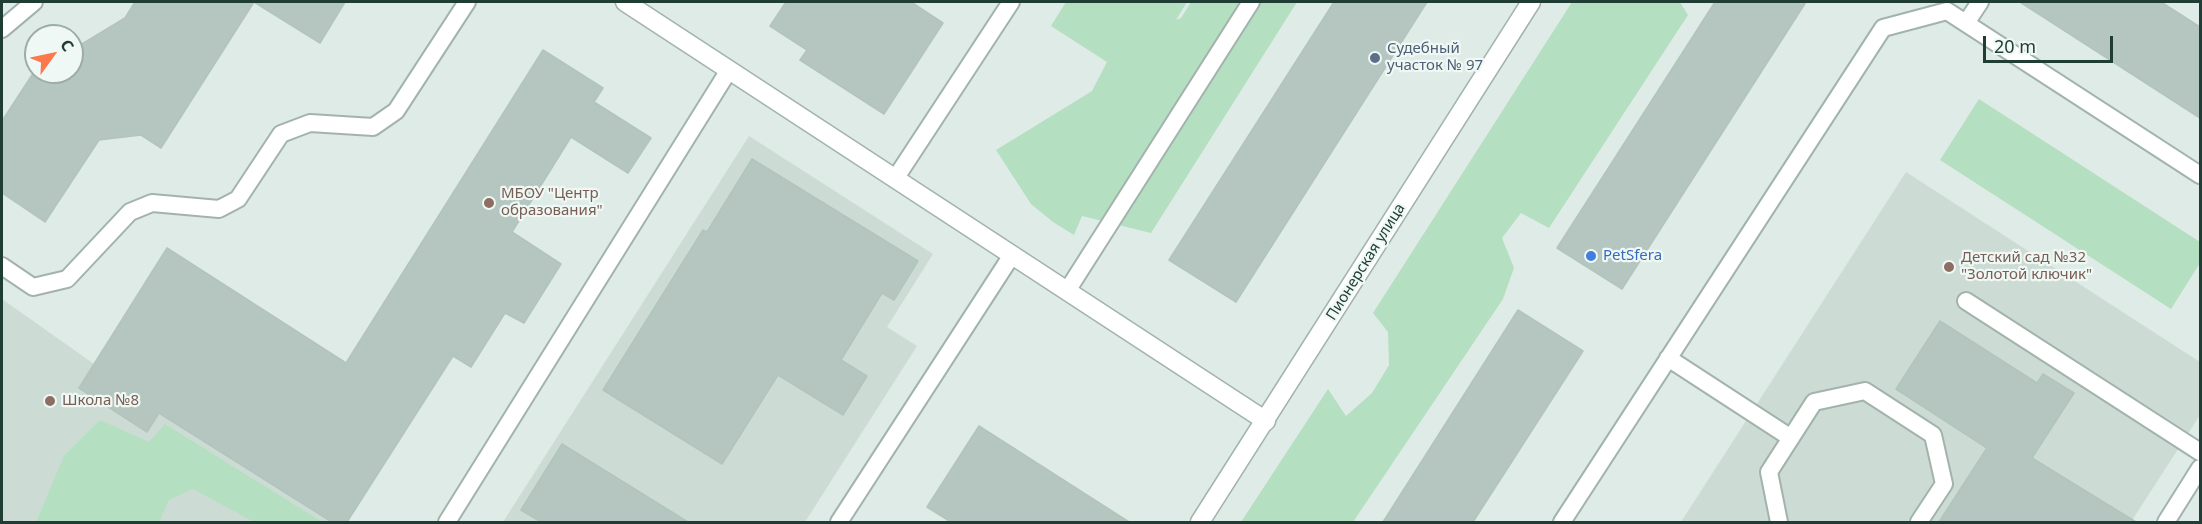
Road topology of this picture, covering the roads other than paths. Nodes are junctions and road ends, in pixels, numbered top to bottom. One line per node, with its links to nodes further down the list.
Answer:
1 (34, 2): 9 (lane)
2 (467, 2): 14 (lane)
3 (625, 2): 10 (street)
4 (1011, 2): 12 (lane)
5 (1251, 2): 15 (lane)
6 (1531, 2): 18 (street, Пионерская улица)
7 (1980, 2): 8 (lane)
8 (1966, 23): 11 (lane); 17 (lane)
9 (2, 29)
10 (729, 70): 12 (street); 22 (lane)
11 (2200, 175)
12 (896, 178): 13 (street)
13 (1012, 255): 15 (street); 23 (lane)
14 (2, 266)
15 (1067, 291): 18 (street)
16 (1966, 301): 20 (lane)
17 (1668, 358): 19 (lane); 25 (lane)
18 (1266, 421): 24 (street, Пионерская улица)
19 (1791, 438): 26 (lane); 27 (lane)
20 (2200, 452)
21 (2200, 468): 28 (lane)
22 (447, 522)
23 (839, 522)
24 (1200, 522)
25 (1562, 522)
26 (1779, 522)
27 (1919, 522)
28 (2166, 522)

